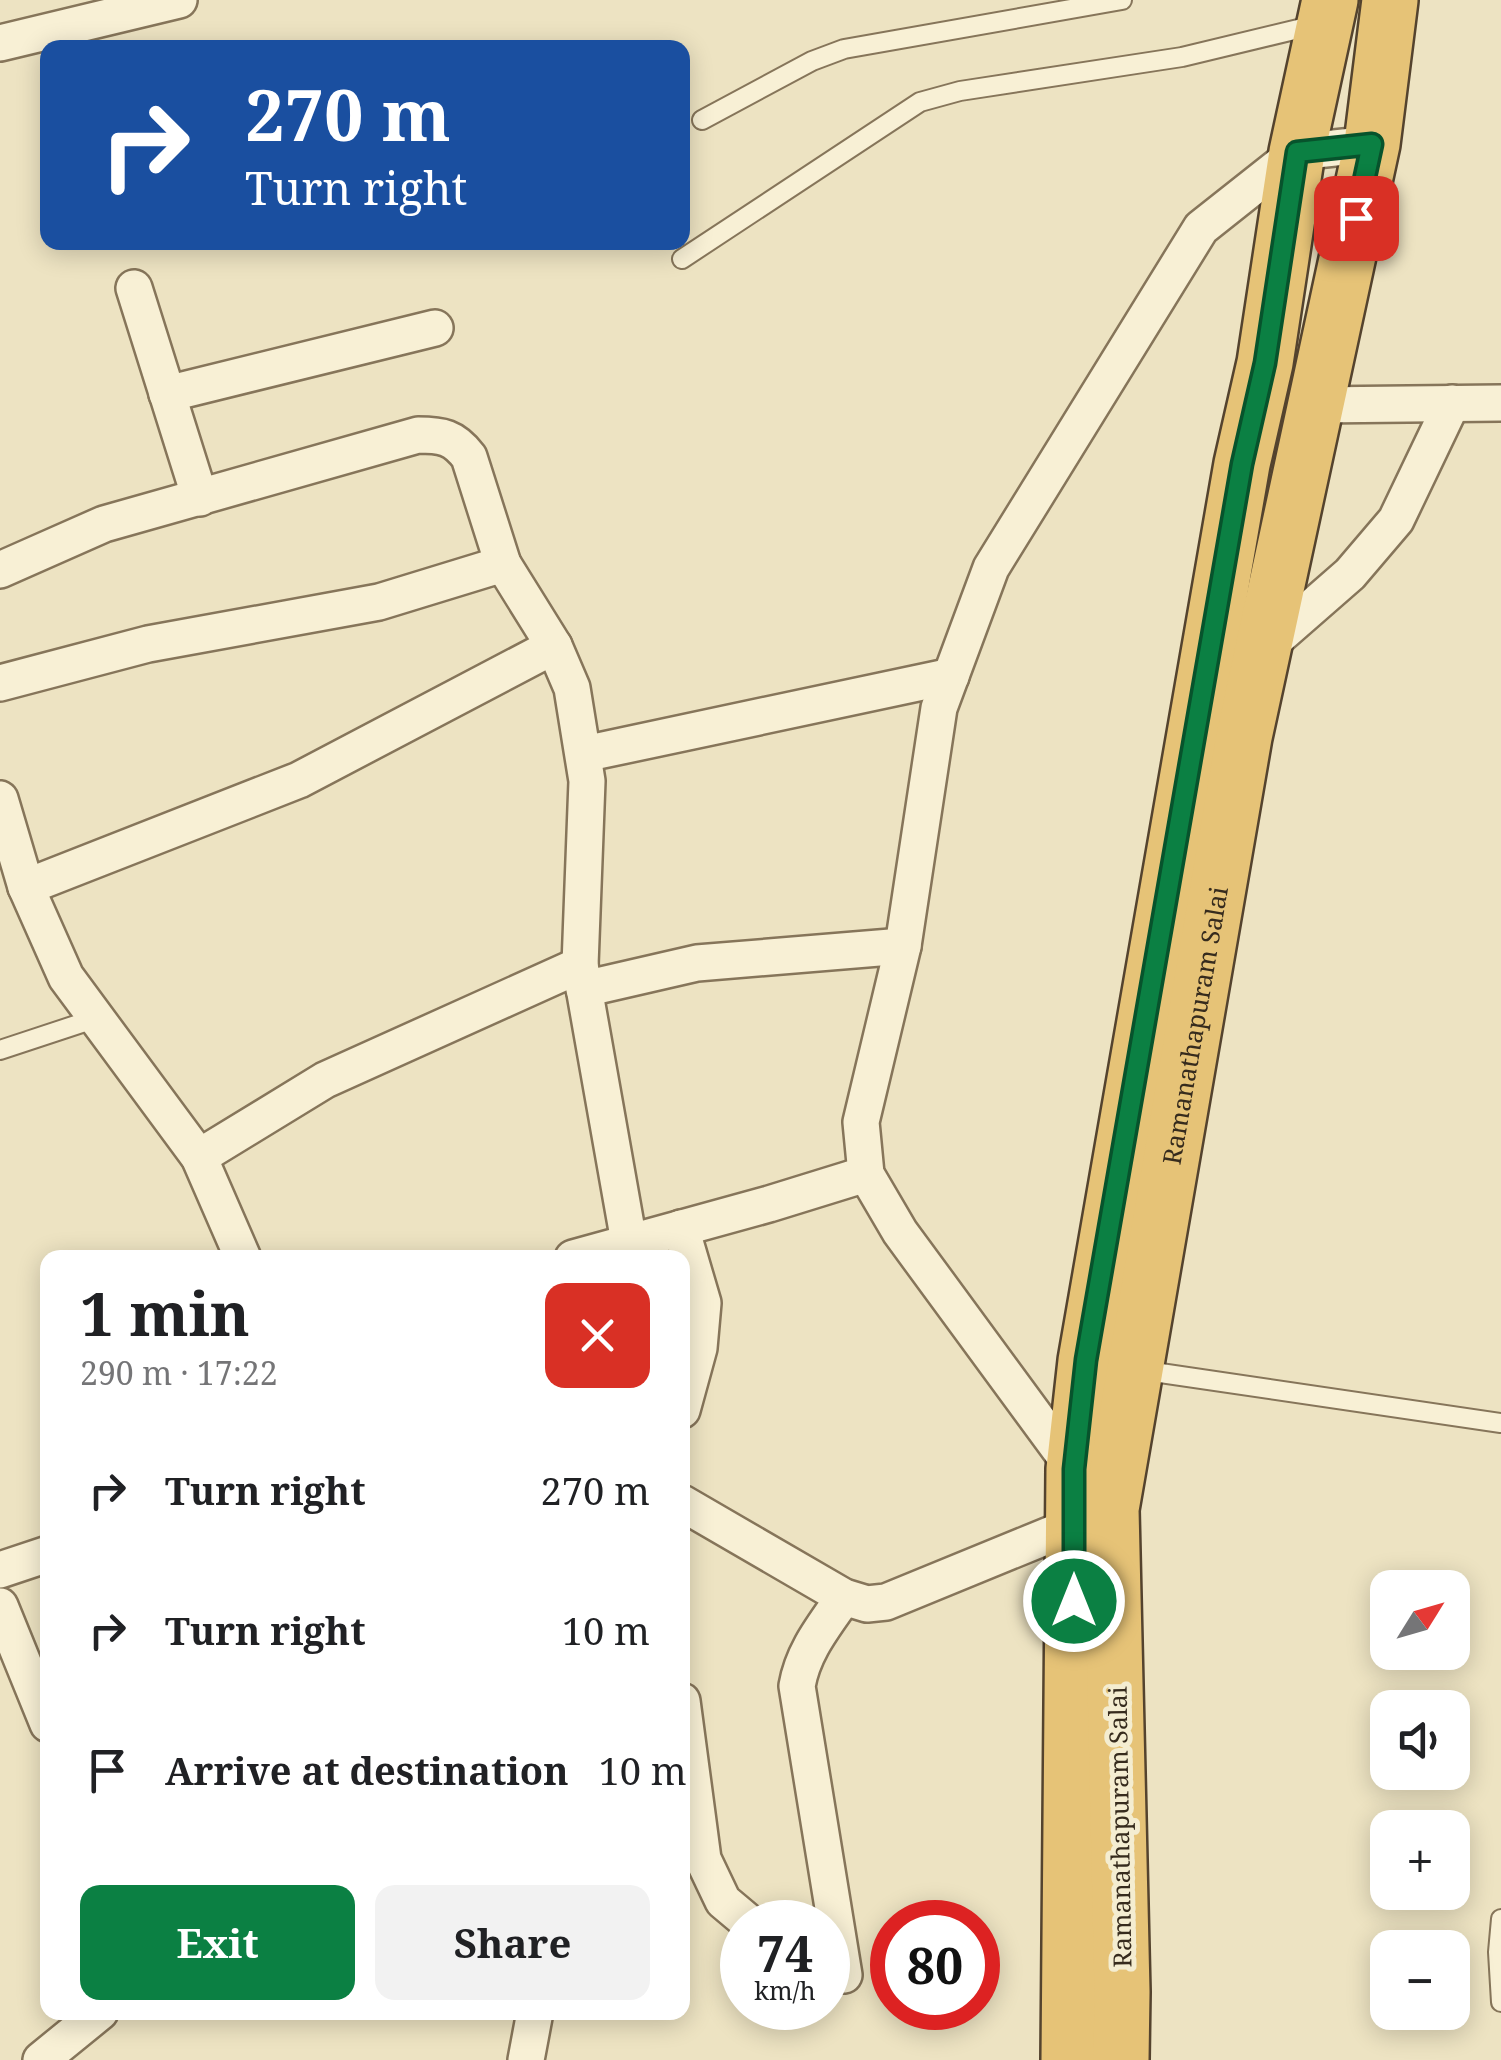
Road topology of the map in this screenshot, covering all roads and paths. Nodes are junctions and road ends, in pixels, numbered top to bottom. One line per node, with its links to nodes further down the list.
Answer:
1 (180, 0): 5 (street)
2 (1122, 0): 6 (lane)
3 (1390, 0): 7 (highway, Ramanathapuram Salai)
4 (1328, 11): 8 (highway, Ramanathapuram Salai); 9 (lane)
5 (0, 43)
6 (702, 120)
7 (1372, 144): 8 (street); 15 (highway, Ramanathapuram Salai)
8 (1297, 152): 21 (street); 38 (highway, Ramanathapuram Salai)
9 (682, 259)
10 (134, 288): 12 (street)
11 (435, 328): 12 (street)
12 (168, 394): 16 (street)
13 (1452, 403): 14 (street); 15 (street); 20 (street)
14 (1501, 403)
15 (1316, 405): 20 (highway, Ramanathapuram Salai)
16 (200, 498): 17 (street); 18 (street)
17 (503, 564): 19 (street); 22 (street)
18 (0, 570)
19 (554, 646): 23 (street); 25 (street)
20 (1263, 650): 38 (highway, Ramanathapuram Salai)
21 (951, 676): 23 (street); 26 (street)
22 (0, 683)
23 (584, 754): 27 (street)
24 (0, 799): 25 (street)
25 (26, 887): 28 (street)
26 (903, 946): 27 (street); 31 (street)
27 (582, 977): 30 (street); 33 (street)
28 (97, 1018): 29 (lane); 30 (street)
29 (0, 1050)
30 (198, 1157): 34 (street)
31 (866, 1174): 32 (street); 41 (street)
32 (681, 1228): 33 (street); 36 (street)
33 (629, 1242): 35 (street)
34 (239, 1250)
35 (601, 1250)
36 (688, 1250)
37 (690, 1258): 39 (street)
38 (1111, 1365): 40 (lane); 41 (highway, Ramanathapuram Salai); 59 (highway, Ramanathapuram Salai)
39 (690, 1381)
40 (1501, 1423)
41 (1074, 1469): 43 (highway, Ramanathapuram Salai)
42 (690, 1509): 46 (street)
43 (1074, 1525): 46 (street); 58 (highway, Ramanathapuram Salai)
44 (40, 1557): 45 (street)
45 (0, 1570)
46 (844, 1597): 51 (street)
47 (0, 1606): 48 (street)
48 (40, 1704)
49 (690, 1762): 50 (street)
50 (723, 1900)
51 (827, 1900)
52 (1501, 1920): 53 (lane)
53 (1501, 2002)
54 (90, 2020): 56 (street)
55 (534, 2020): 57 (street)
56 (41, 2060)
57 (526, 2060)
58 (1070, 2060)
59 (1121, 2060)

